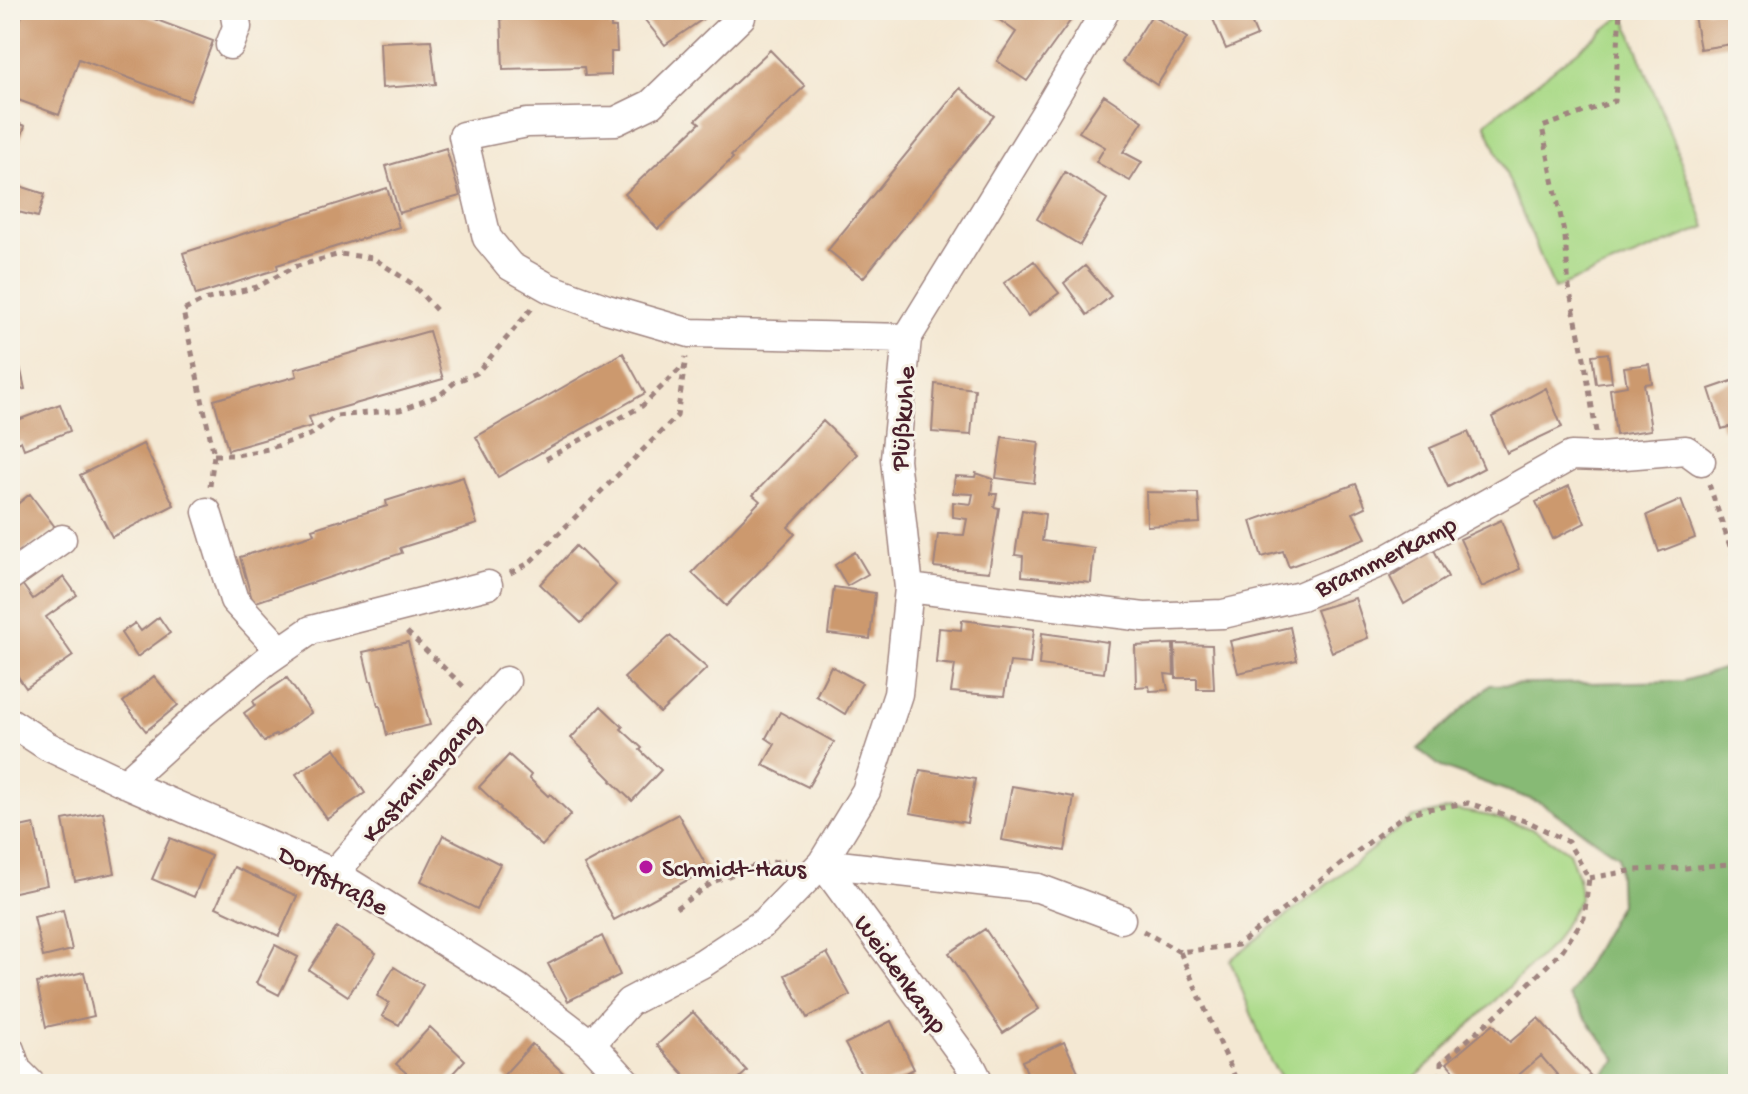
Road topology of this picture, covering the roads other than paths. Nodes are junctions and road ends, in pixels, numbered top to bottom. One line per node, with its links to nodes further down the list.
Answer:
1 (234, 10): 4 (street)
2 (1106, 10): 5 (street, Plüßkuhle)
3 (741, 17): 5 (street)
4 (230, 45)
5 (907, 338): 11 (street, Plüßkuhle)
6 (1701, 461): 11 (street, Brammerkamp)
7 (207, 512): 12 (street)
8 (62, 539): 9 (street)
9 (10, 576)
10 (488, 585): 12 (street)
11 (909, 588): 16 (street, Plüßkuhle)
12 (280, 650): 15 (street)
13 (506, 681): 17 (street, Kastaniengang)
14 (10, 722): 15 (street, Dorfstraße)
15 (125, 783): 17 (street, Dorfstraße)
16 (822, 863): 18 (street); 19 (street, Plüßkuhle); 23 (street, Weidenkamp)
17 (334, 873): 19 (street, Dorfstraße)
18 (1121, 919)
19 (591, 1044): 22 (street, Dorfstraße)
20 (10, 1050): 21 (street)
21 (31, 1084)
22 (628, 1084)
23 (980, 1084)

